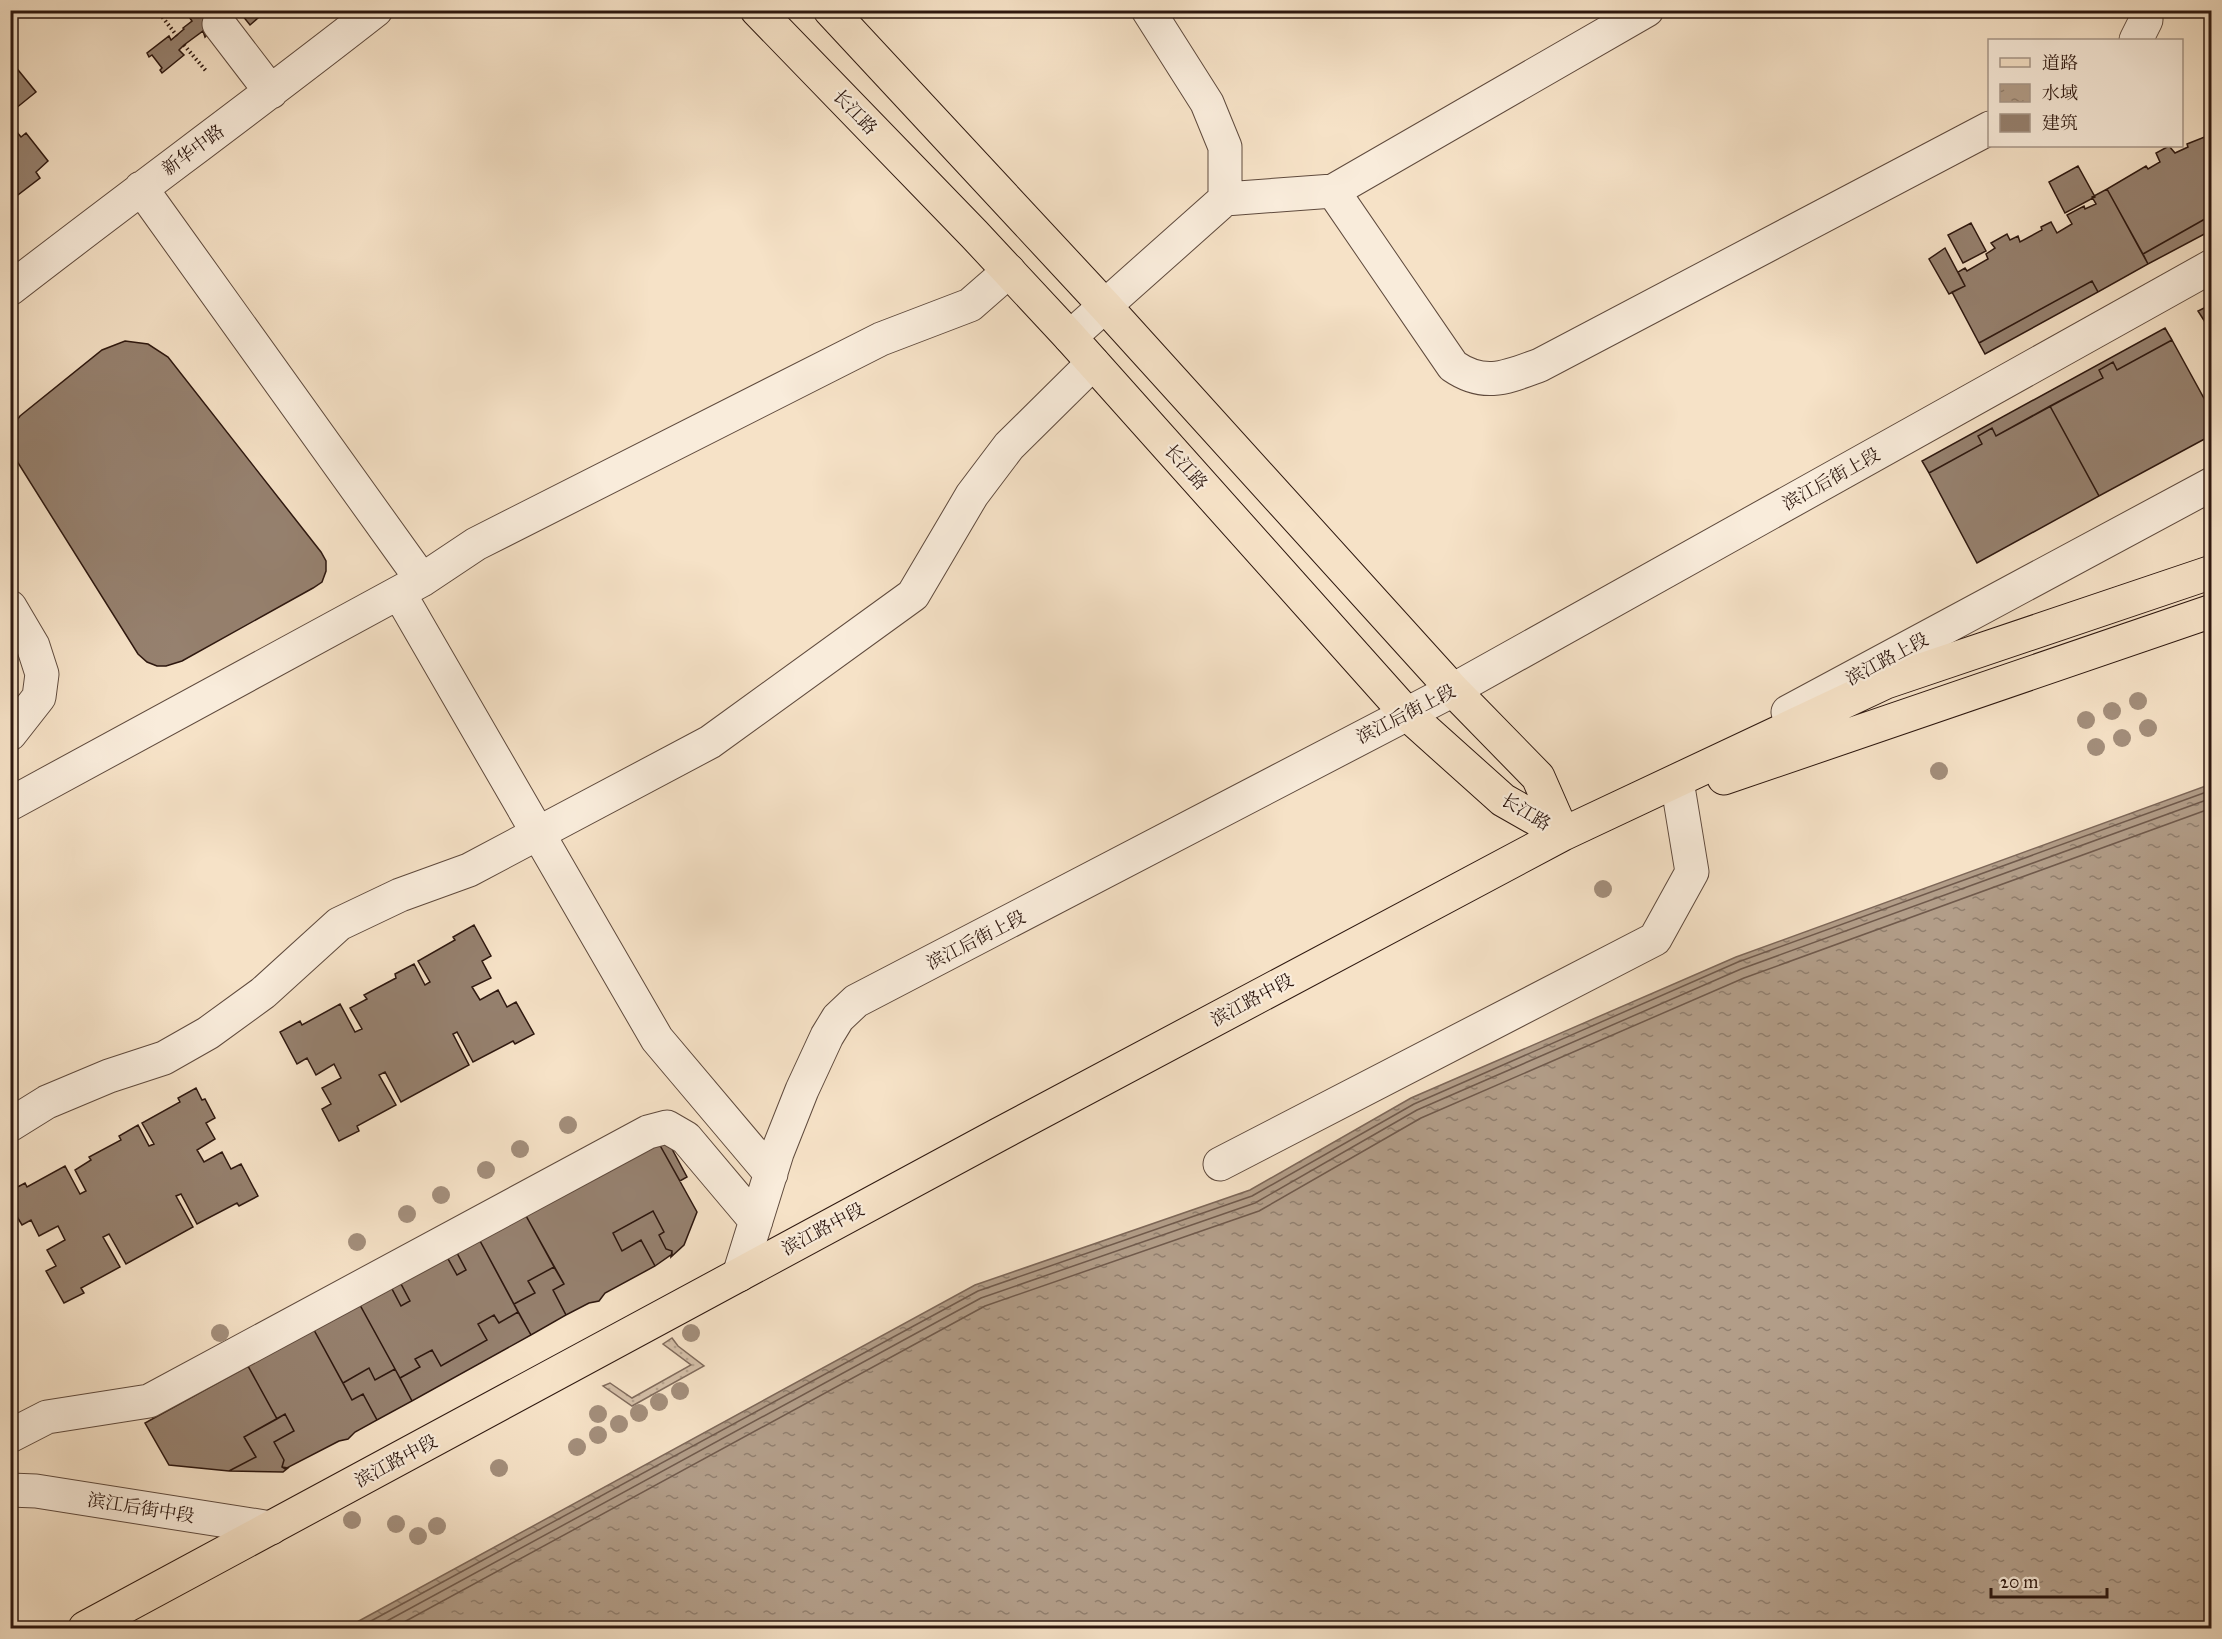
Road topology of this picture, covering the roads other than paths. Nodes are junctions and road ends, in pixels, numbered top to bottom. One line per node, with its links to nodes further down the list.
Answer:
1 (376, 10): 9 (street, 新华中路)
2 (757, 10): 15 (main road, 长江路)
3 (830, 10): 14 (main road, 长江路)
4 (1148, 10): 13 (street)
5 (1647, 10): 12 (street)
6 (2146, 10): 8 (street)
7 (219, 24): 9 (street)
8 (2136, 39)
9 (271, 92): 11 (street, 新华中路)
10 (1988, 129): 12 (street)
11 (141, 188): 18 (street, 新华中路); 24 (street)
12 (1333, 191): 13 (street)
13 (1225, 199): 19 (street)
14 (1013, 205): 15 (main road); 19 (main road, 长江路)
15 (974, 234): 17 (main road, 长江路)
16 (2211, 266): 27 (street, 滨江后街上段)
17 (1009, 272): 20 (main road, 长江路); 24 (street)
18 (10, 289)
19 (1106, 307): 20 (street); 27 (main road, 长江路)
20 (1070, 337): 21 (main road, 长江路)
21 (1093, 363): 28 (main road, 长江路); 32 (street)
22 (2211, 484): 33 (street, 滨江路上段)
23 (2211, 572): 33 (main road, 滨江路上段)
24 (410, 586): 31 (street); 32 (street)
25 (10, 607): 29 (street)
26 (2211, 610): 30 (main road)
27 (1453, 690): 28 (street, 滨江后街上段); 33 (main road, 长江路)
28 (1406, 713): 33 (main road, 长江路); 36 (street, 滨江后街上段)
29 (10, 734)
30 (1678, 793): 33 (main road); 35 (street)
31 (10, 804)
32 (538, 834): 34 (street); 36 (street)
33 (1563, 834): 38 (main road, 滨江路中段)
34 (10, 1125)
35 (1220, 1164)
36 (771, 1174): 37 (street, 滨江后街上段)
37 (756, 1221): 38 (street, 滨江后街上段); 39 (street)
38 (739, 1275): 41 (main road, 滨江路中段)
39 (10, 1436)
40 (10, 1490): 41 (street, 滨江后街中段)
41 (272, 1528): 42 (main road, 滨江路中段)
42 (86, 1629)

